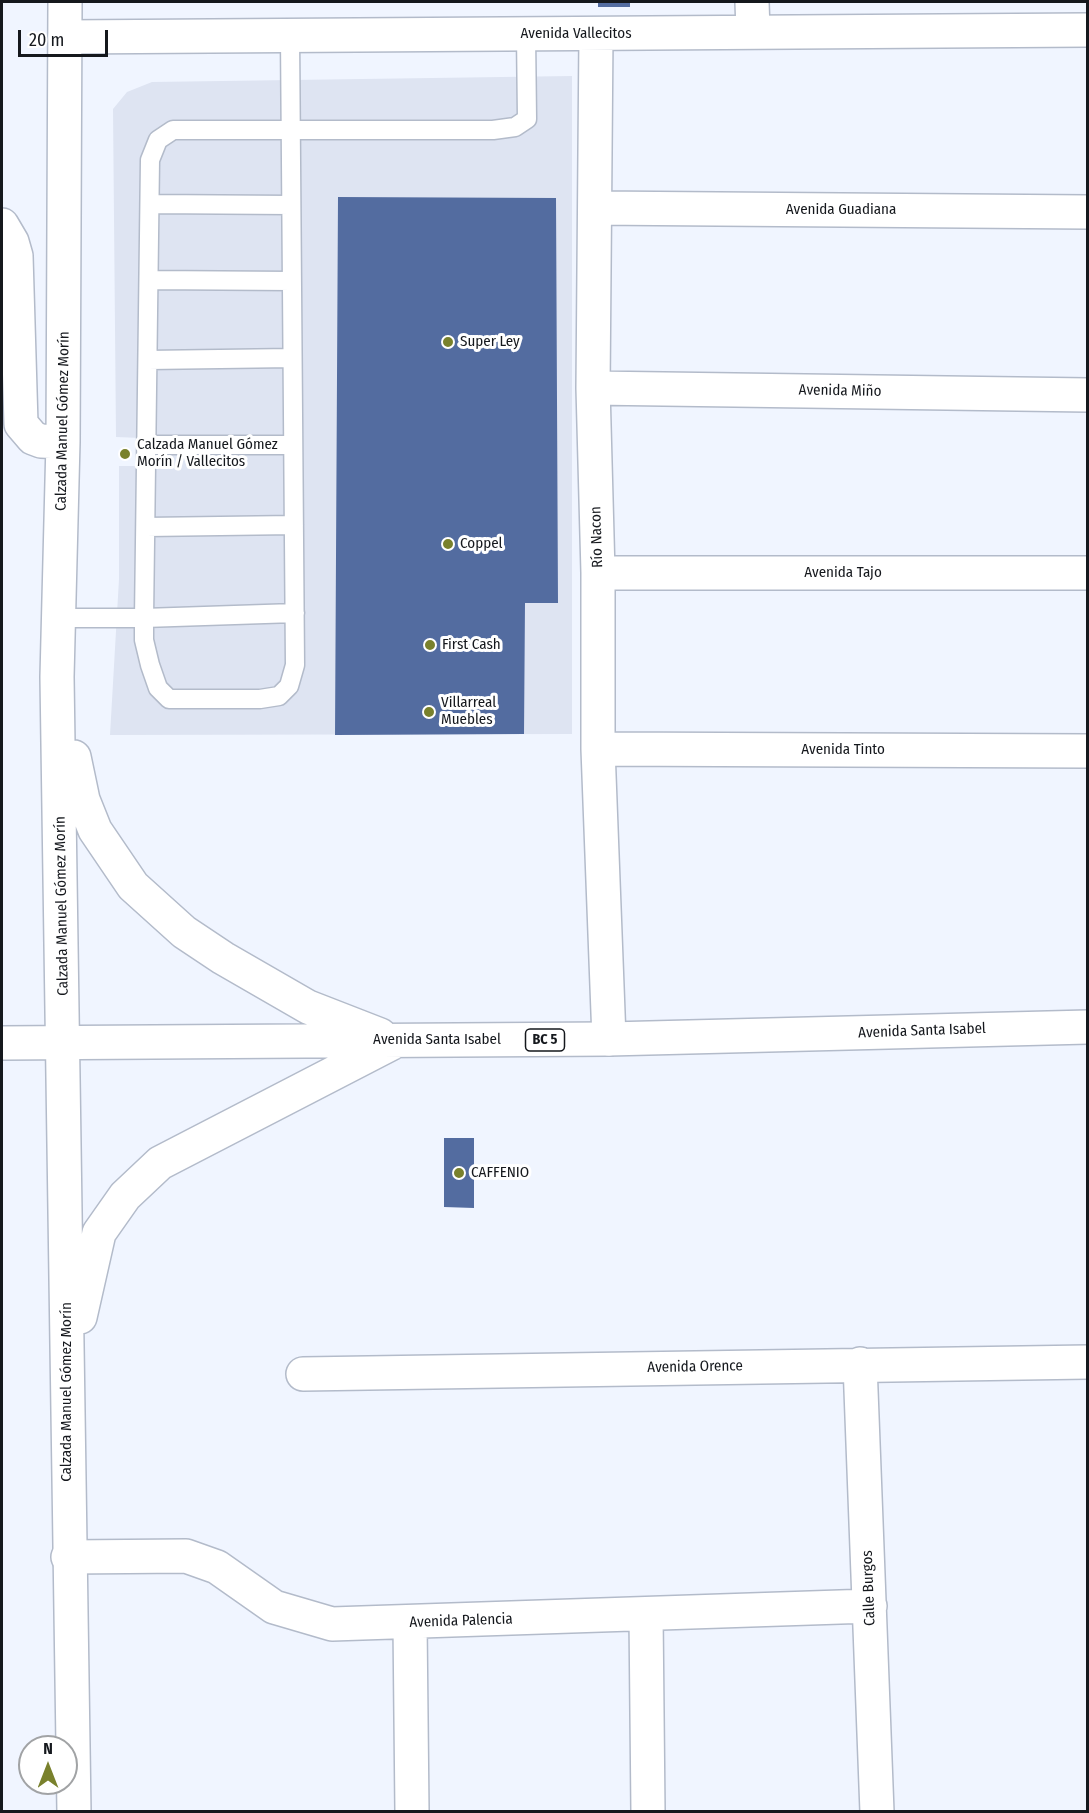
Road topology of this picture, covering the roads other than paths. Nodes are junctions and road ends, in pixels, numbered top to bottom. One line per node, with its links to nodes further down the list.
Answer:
1 (65, 2): 7 (street, Calzada Manuel Gómez Morín)
2 (753, 16): 3 (street, Avenida Vallecitos); 5 (street, Avenida Vallecitos)
3 (1088, 30)
4 (526, 34): 5 (street, Avenida Vallecitos); 6 (street, Avenida Vallecitos); 8 (lane)
5 (596, 34): 11 (street, Río Nacon)
6 (290, 36): 7 (street, Avenida Vallecitos); 8 (lane)
7 (65, 37): 20 (street, Calzada Manuel Gómez Morín)
8 (290, 131): 9 (lane); 10 (lane)
9 (150, 204): 10 (lane); 14 (lane)
10 (291, 205): 15 (lane)
11 (595, 208): 12 (street, Avenida Guadiana); 18 (street, Río Nacon)
12 (1088, 212)
13 (2, 225): 20 (street)
14 (149, 280): 15 (lane); 17 (lane)
15 (292, 281): 16 (lane)
16 (292, 358): 17 (lane); 22 (lane)
17 (148, 360): 21 (lane)
18 (593, 388): 19 (street, Avenida Miño); 25 (street, Río Nacon)
19 (1088, 395)
20 (63, 442): 28 (street, Calzada Manuel Gómez Morín)
21 (147, 445): 22 (lane); 24 (lane)
22 (293, 445): 23 (lane)
23 (294, 525): 24 (lane); 27 (lane)
24 (146, 527): 29 (lane)
25 (598, 573): 26 (street, Avenida Tajo); 31 (street, Río Nacon)
26 (1088, 573)
27 (295, 613): 29 (lane); 29 (lane)
28 (59, 618): 29 (lane); 30 (street, Calzada Manuel Gómez Morín)
29 (144, 618)
30 (57, 677): 35 (street); 37 (street, Calzada Manuel Gómez Morín)
31 (598, 749): 32 (street, Avenida Tinto); 34 (street, Río Nacon)
32 (1088, 752)
33 (1088, 1027): 34 (street, Avenida Santa Isabel / BC 5)
34 (609, 1039): 35 (street, Avenida Santa Isabel / BC 5)
35 (396, 1041): 37 (street, Avenida Santa Isabel / BC 5); 41 (street)
36 (2, 1043): 37 (street, Avenida Santa Isabel / BC 5)
37 (64, 1044): 41 (street, Calzada Manuel Gómez Morín)
38 (1088, 1362): 39 (street, Avenida Orence)
39 (860, 1364): 40 (street, Avenida Orence); 43 (street, Calle Burgos)
40 (303, 1374)
41 (68, 1392): 42 (street, Calzada Manuel Gómez Morín)
42 (68, 1557): 45 (street, Avenida Palencia); 46 (street, Calzada Manuel Gómez Morín)
43 (870, 1606): 44 (street, Avenida Palencia); 49 (street, Calle Burgos)
44 (646, 1614): 45 (street, Avenida Palencia); 48 (street)
45 (410, 1623): 47 (street)
46 (74, 1812)
47 (412, 1812)
48 (648, 1812)
49 (877, 1812)

